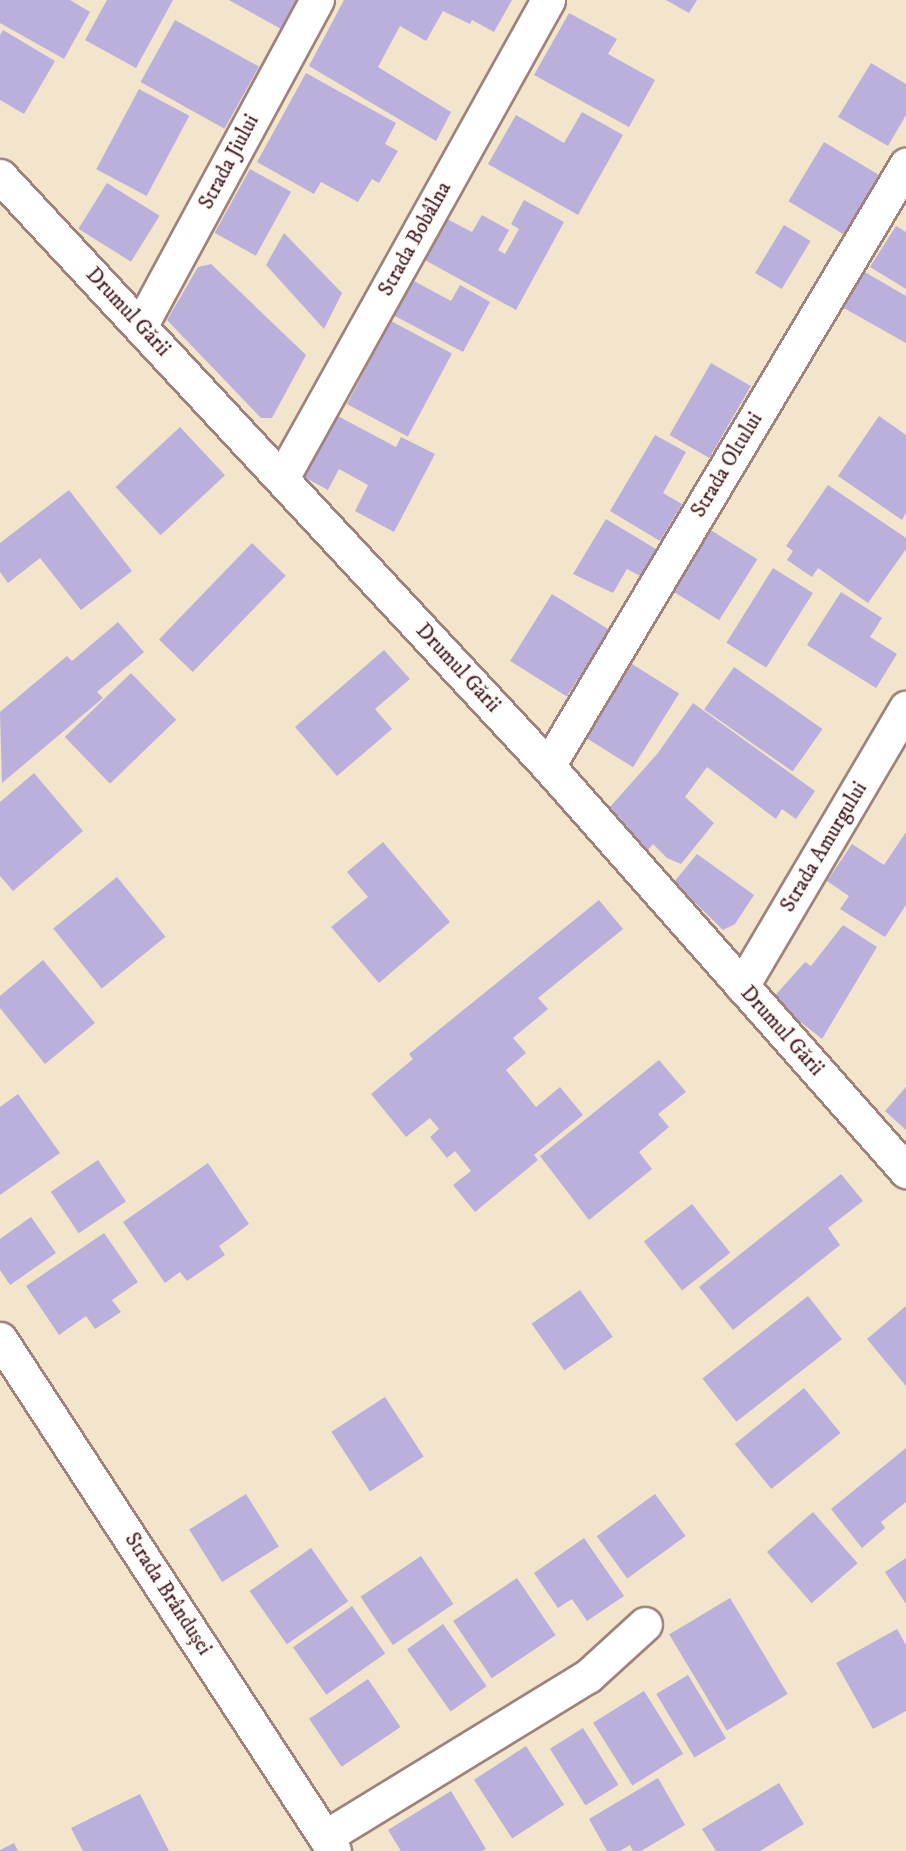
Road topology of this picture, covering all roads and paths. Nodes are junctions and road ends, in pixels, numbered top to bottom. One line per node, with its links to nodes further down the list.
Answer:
1 (317, 0): 5 (street, Strada Jiului)
2 (548, 0): 6 (street, Strada Bobâlna)
3 (906, 165): 8 (street, Strada Oltului)
4 (0, 176): 5 (street, Drumul Gării)
5 (141, 325): 6 (street, Drumul Gării)
6 (282, 478): 8 (street, Drumul Gării)
7 (906, 708): 9 (street, Strada Amurgului)
8 (548, 766): 9 (street, Drumul Gării)
9 (742, 986): 10 (street, Drumul Gării)
10 (906, 1171)
11 (0, 1339): 13 (street, Strada Brândușei)
12 (645, 1624): 13 (street)
13 (330, 1844)

